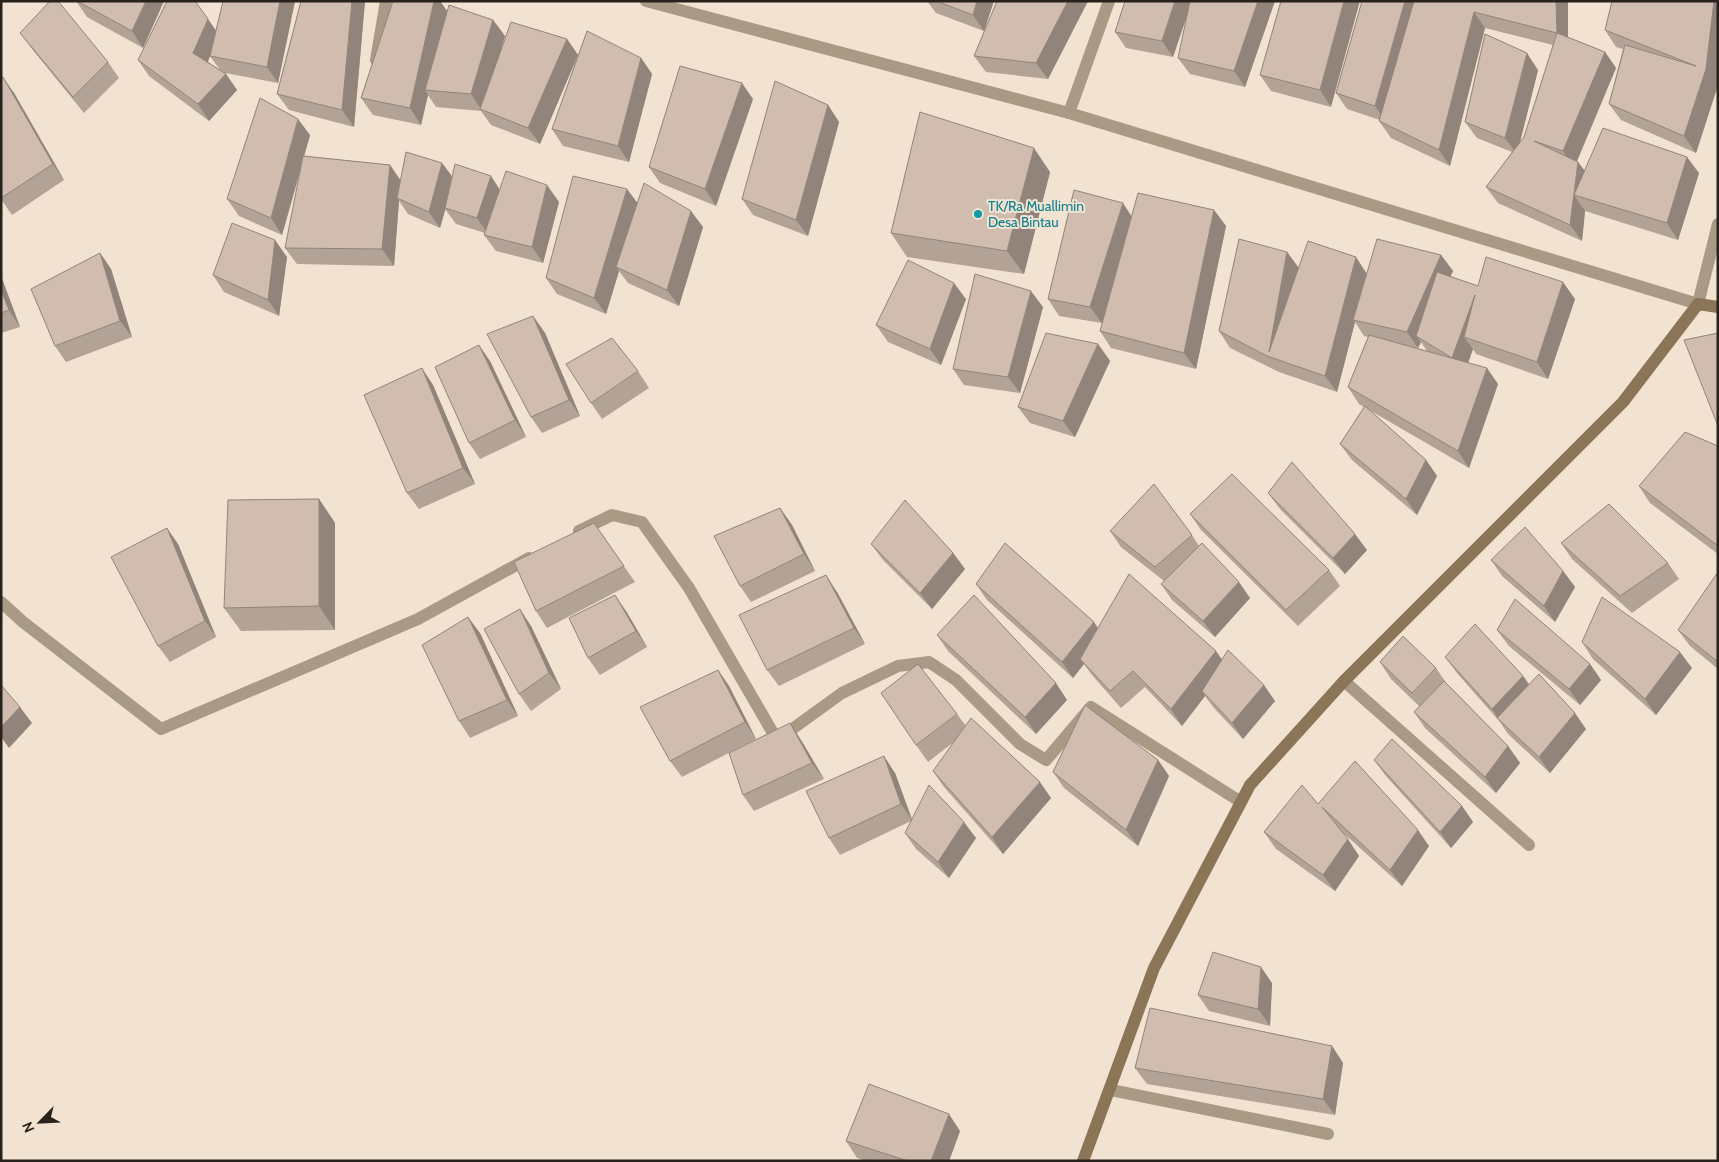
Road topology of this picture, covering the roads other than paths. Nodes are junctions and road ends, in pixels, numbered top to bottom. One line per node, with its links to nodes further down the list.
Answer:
1 (386, 1): 4 (street)
2 (646, 1): 5 (street)
3 (1109, 1): 5 (street)
4 (374, 70)
5 (1069, 112): 7 (street)
6 (1718, 224): 7 (street)
7 (1698, 304): 8 (street); 12 (street)
8 (1718, 307)
9 (571, 535): 13 (street)
10 (538, 552): 11 (street)
11 (1, 602)
12 (1344, 681): 13 (street); 14 (street)
13 (1241, 802): 15 (street)
14 (1529, 846)
15 (1111, 1090): 16 (street); 17 (street)
16 (1328, 1134)
17 (1083, 1161)

